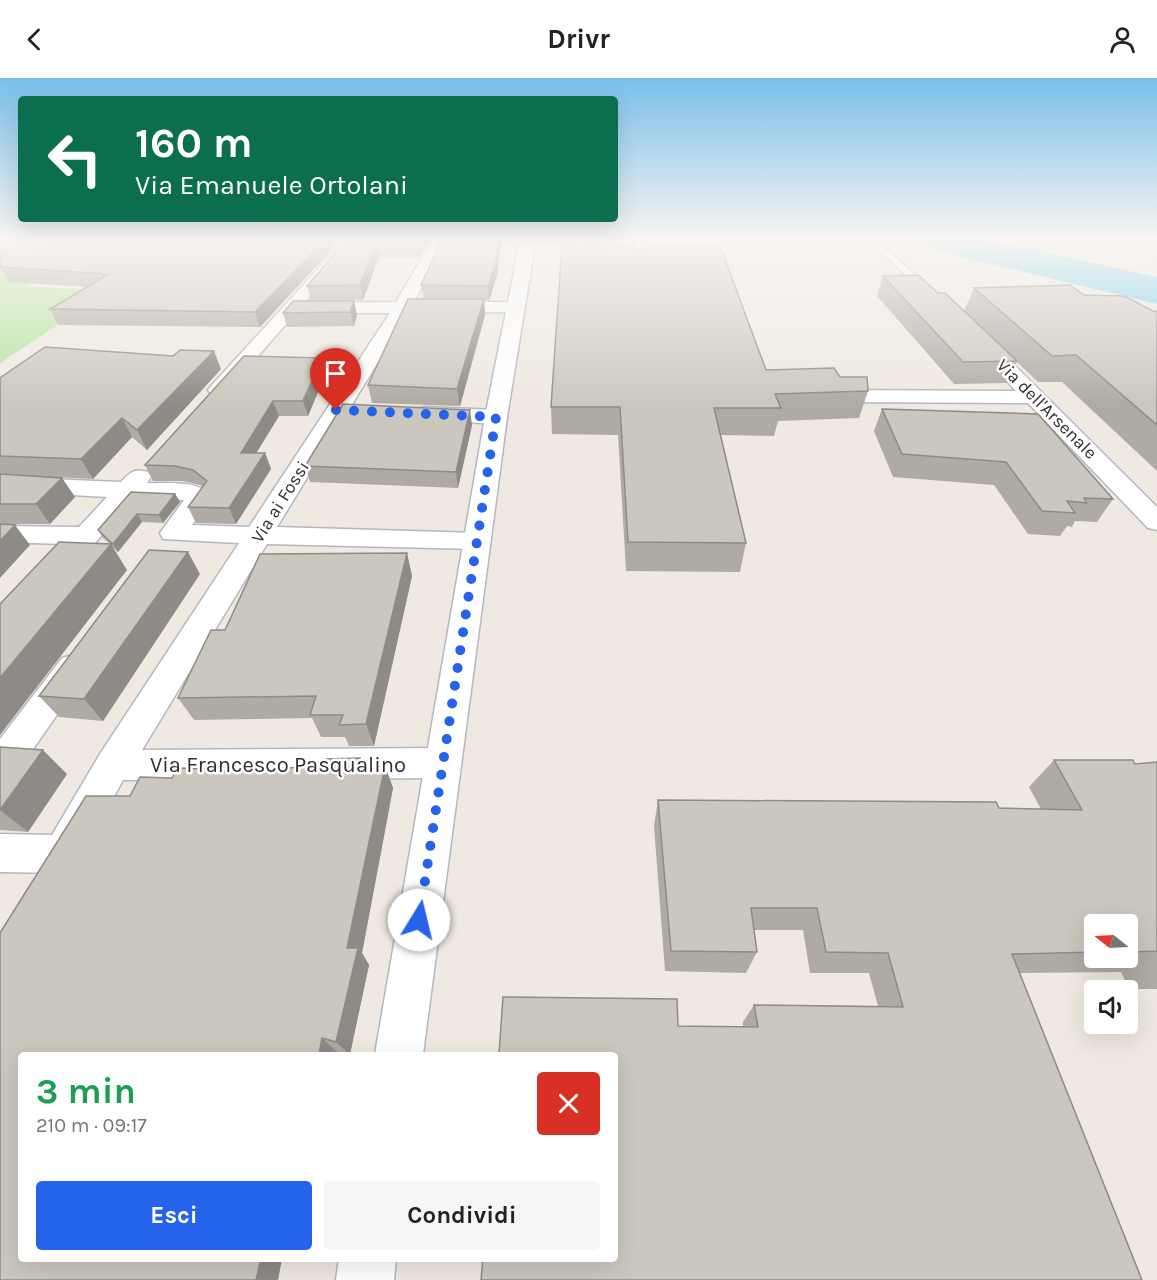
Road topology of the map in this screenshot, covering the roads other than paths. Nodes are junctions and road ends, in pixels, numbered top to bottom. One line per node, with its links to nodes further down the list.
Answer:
1 (303, 293): 8 (street)
2 (410, 293): 6 (street, Via ai Fossi)
3 (518, 293): 7 (street)
4 (929, 293): 5 (lane)
5 (939, 302)
6 (403, 306): 7 (street); 8 (street); 21 (street, Via ai Fossi)
7 (516, 307): 14 (street)
8 (291, 308): 12 (street)
9 (969, 331): 11 (street, Via dell'Arsenale)
10 (840, 396): 11 (street)
11 (1037, 398): 18 (street, Via dell'Arsenale)
12 (206, 403)
13 (407, 413): 14 (street)
14 (496, 417): 22 (street)
15 (152, 463): 17 (street)
16 (0, 484): 17 (street)
17 (129, 489): 20 (street); 21 (street)
18 (1157, 522)
19 (0, 534): 20 (street)
20 (86, 536): 23 (street)
21 (260, 536): 22 (street); 26 (street, Via ai Fossi)
22 (477, 541): 25 (street)
23 (0, 632)
24 (91, 643): 27 (street)
25 (443, 763): 26 (street, Via Francesco Pasqualino); 31 (street)
26 (113, 765): 29 (street, Via ai Fossi)
27 (0, 767)
28 (0, 853): 29 (street)
29 (61, 854): 30 (street, Via ai Fossi)
30 (37, 891)
31 (399, 1052)
32 (367, 1262): 33 (street)
33 (365, 1280)

